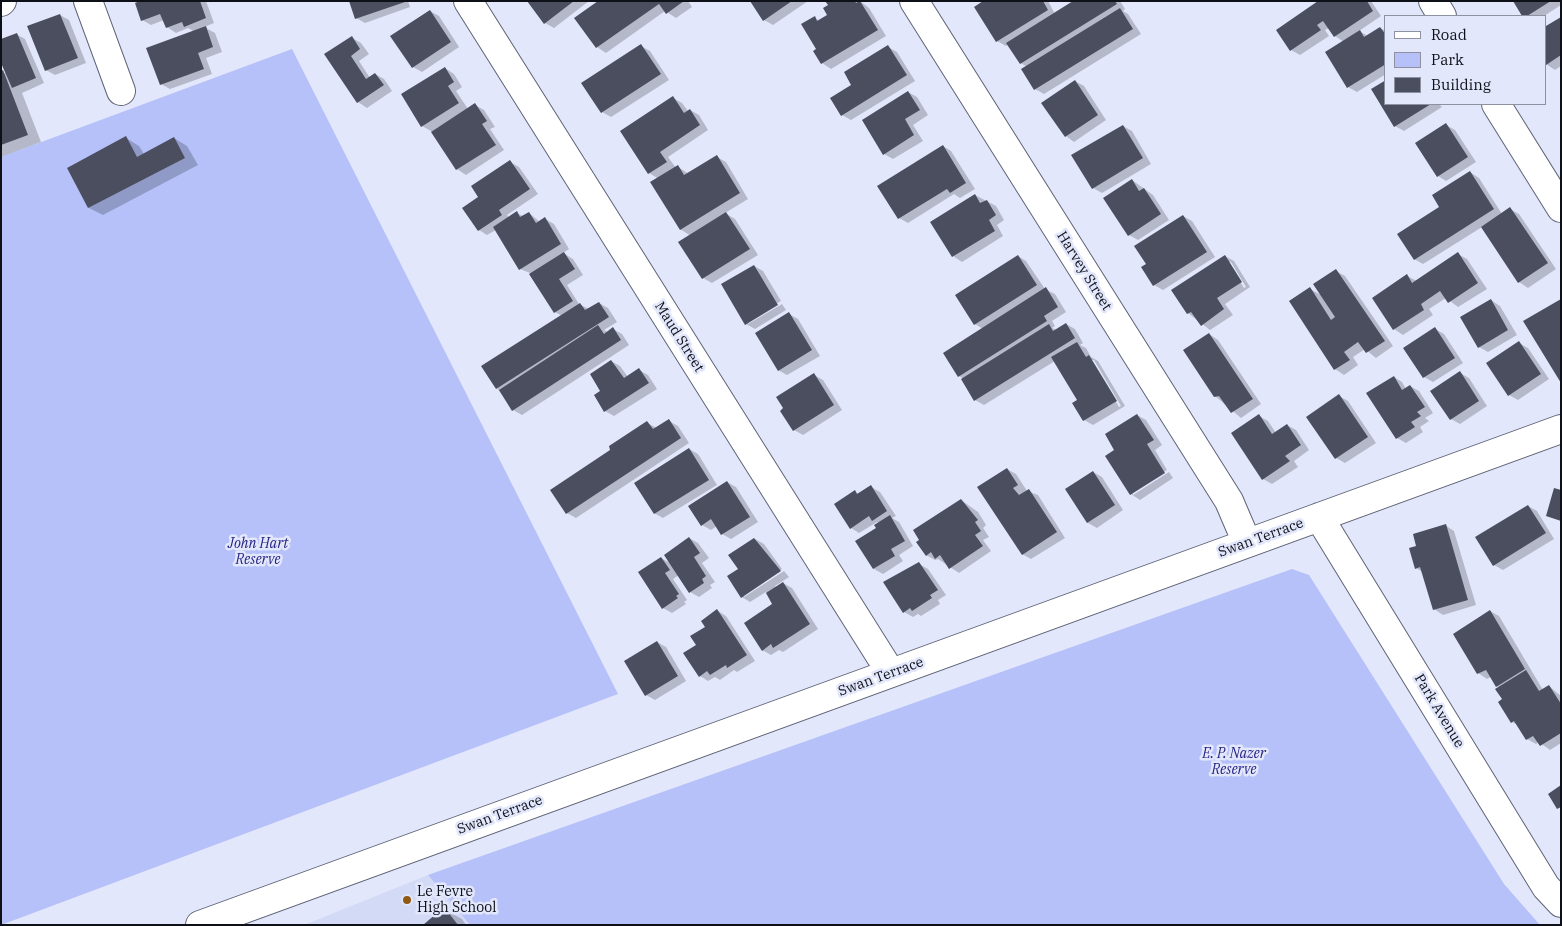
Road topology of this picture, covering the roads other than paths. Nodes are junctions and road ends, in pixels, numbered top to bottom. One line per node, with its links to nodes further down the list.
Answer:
1 (88, 1): 6 (street)
2 (468, 1): 12 (street, Maud Street)
3 (914, 1): 11 (street, Harvey Street)
4 (1433, 1): 5 (street)
5 (1441, 15)
6 (121, 91)
7 (1497, 105): 8 (street)
8 (1561, 208)
9 (1561, 429): 10 (street, Swan Terrace)
10 (1319, 517): 11 (street, Swan Terrace); 13 (street, Park Avenue)
11 (1247, 543): 12 (street, Swan Terrace)
12 (891, 673): 14 (street, Swan Terrace)
13 (1561, 903)
14 (200, 925)

